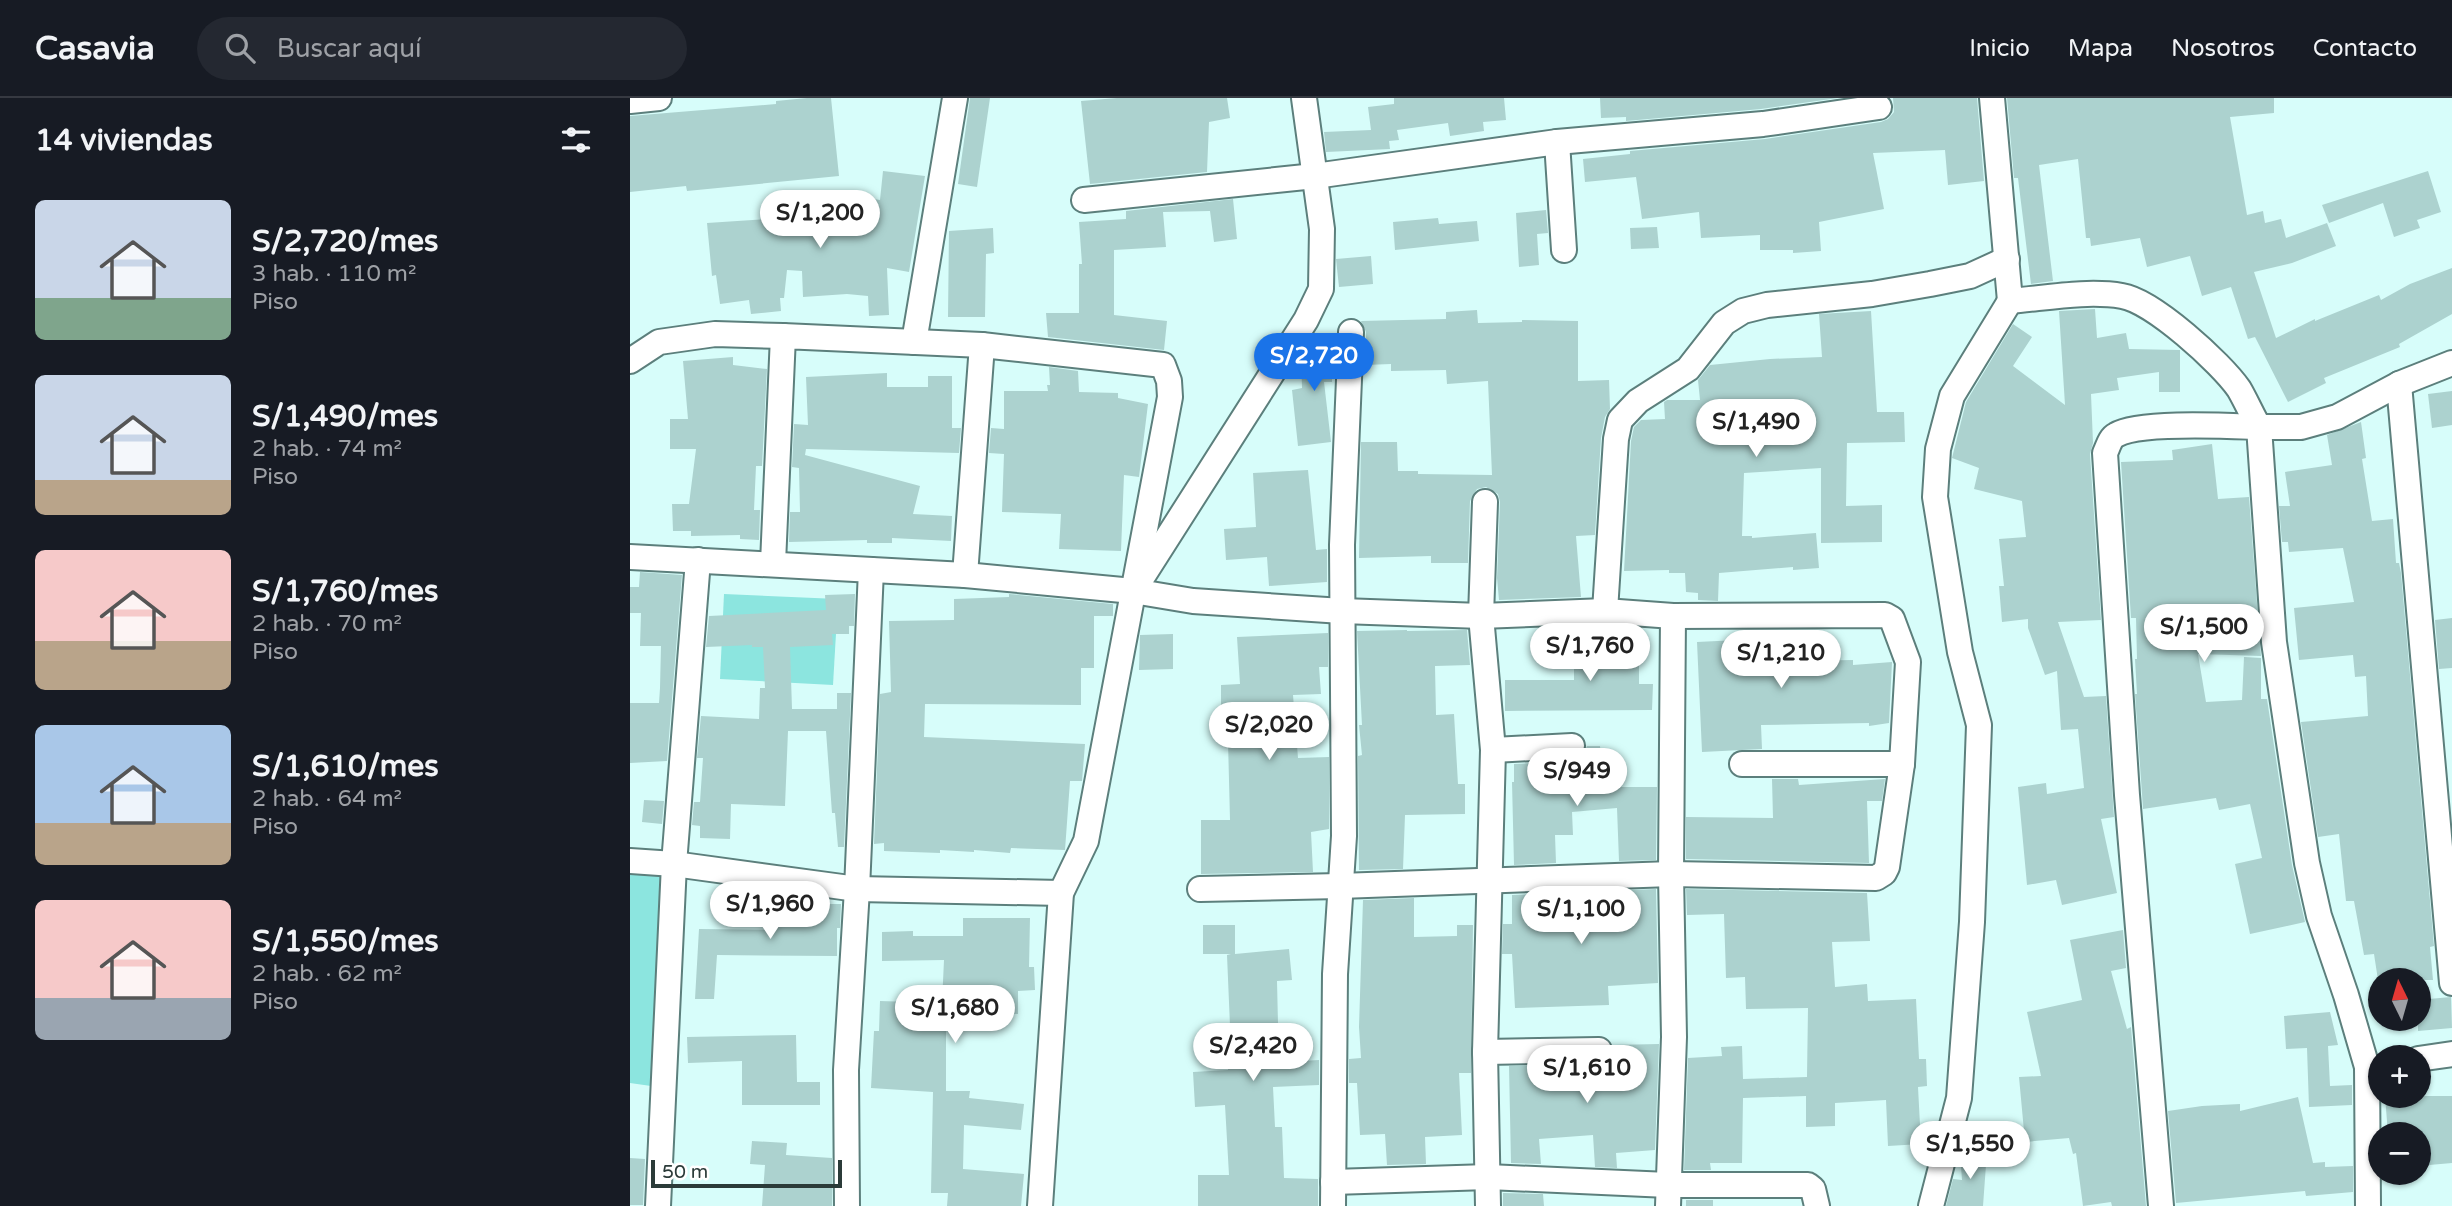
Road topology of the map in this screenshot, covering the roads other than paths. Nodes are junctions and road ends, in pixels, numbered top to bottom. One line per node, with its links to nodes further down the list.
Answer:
1 (659, 98): 5 (street)
2 (955, 98): 15 (street)
3 (1304, 98): 8 (street)
4 (1992, 98): 11 (street)
5 (630, 101)
6 (1879, 107): 7 (street)
7 (1557, 142): 8 (street); 10 (street)
8 (1315, 176): 9 (street); 27 (street)
9 (1084, 200)
10 (1564, 250)
11 (2007, 259): 12 (street); 29 (street)
12 (2010, 301): 20 (street); 59 (street)
13 (1351, 332): 28 (street)
14 (783, 336): 15 (street); 17 (street); 24 (street)
15 (914, 342): 16 (street)
16 (982, 345): 26 (street); 27 (street)
17 (630, 360)
18 (2452, 363): 19 (street)
19 (2399, 384): 20 (street); 44 (street)
20 (2259, 427): 46 (street); 60 (street)
21 (1485, 502): 30 (street)
22 (630, 556): 23 (street)
23 (698, 560): 24 (street); 37 (street)
24 (773, 563): 25 (street)
25 (871, 570): 26 (street); 41 (street)
26 (965, 575): 27 (street)
27 (1133, 592): 28 (street); 43 (street)
28 (1342, 611): 30 (street); 40 (street)
29 (1605, 611): 30 (street); 31 (street)
30 (1481, 616): 33 (street)
31 (1673, 616): 35 (street); 38 (street)
32 (1572, 746): 33 (street)
33 (1493, 750): 39 (street)
34 (1742, 764): 35 (street)
35 (1902, 764): 38 (street)
36 (630, 861): 37 (street)
37 (674, 864): 41 (street); 54 (street)
38 (1671, 874): 39 (street); 53 (street)
39 (1489, 880): 40 (street); 47 (street)
40 (1340, 886): 42 (street); 52 (street)
41 (857, 889): 43 (street); 55 (street)
42 (1200, 889)
43 (1061, 892): 56 (street)
44 (2452, 983)
45 (1599, 1051): 47 (street)
46 (2368, 1051)
47 (1485, 1052): 51 (street)
48 (2452, 1054): 49 (street)
49 (2431, 1057)
50 (2372, 1108): 61 (street)
51 (1488, 1177): 52 (street); 53 (street); 57 (street)
52 (1333, 1194)
53 (1668, 1196): 58 (street)
54 (658, 1206)
55 (847, 1206)
56 (1040, 1206)
57 (1488, 1206)
58 (1817, 1206)
59 (1931, 1206)
60 (2161, 1206)
61 (2368, 1206)

